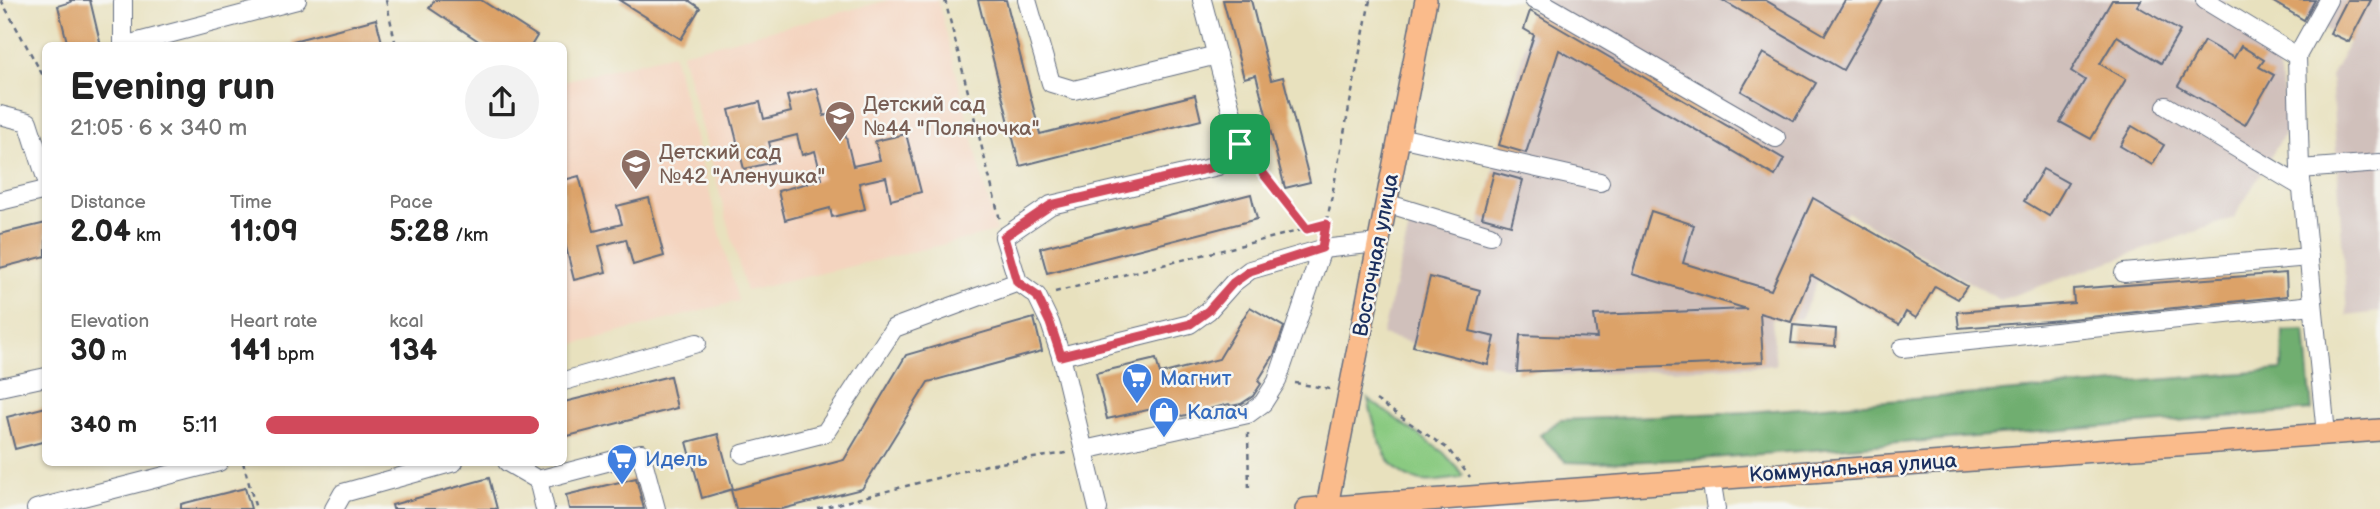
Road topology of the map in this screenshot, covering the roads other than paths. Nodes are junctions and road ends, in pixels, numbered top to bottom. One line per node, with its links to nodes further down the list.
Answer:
1 (123, 0): 9 (street)
2 (297, 0): 10 (street)
3 (1027, 0): 11 (street)
4 (1202, 0): 11 (street)
5 (1426, 0): 15 (main road, Восточная улица)
6 (1534, 0): 16 (street)
7 (2205, 0): 12 (street)
8 (2328, 0): 12 (street)
9 (123, 42)
10 (138, 42)
11 (1217, 55): 29 (street)
12 (2297, 56): 19 (street)
13 (2165, 106): 19 (street)
14 (0, 115): 18 (street)
15 (1399, 137): 20 (street); 23 (main road, Восточная улица)
16 (1776, 138)
17 (2380, 163): 19 (street)
18 (42, 166)
19 (2301, 178): 27 (street)
20 (1600, 182)
21 (42, 191): 22 (street)
22 (0, 201)
23 (1386, 203): 24 (street); 25 (main road, Восточная улица)
24 (1490, 235)
25 (1378, 243): 26 (street); 46 (main road, Восточная улица)
26 (1322, 248): 33 (street); 39 (street)
27 (2309, 257): 28 (street); 30 (street)
28 (2124, 273)
29 (1017, 282): 33 (street); 40 (street)
30 (2313, 304): 32 (street); 38 (street)
31 (697, 343): 35 (street)
32 (1902, 348)
33 (1061, 356): 39 (street)
34 (42, 378): 36 (street)
35 (567, 380)
36 (0, 387)
37 (2380, 430): 38 (main road, Коммунальная улица)
38 (2326, 434): 44 (main road, Коммунальная улица)
39 (1084, 450): 51 (street)
40 (743, 454)
41 (203, 466): 47 (street)
42 (440, 466): 48 (street)
43 (514, 466): 45 (street)
44 (1711, 478): 46 (main road, Коммунальная улица); 52 (street)
45 (538, 480): 49 (street); 50 (street)
46 (1319, 508)
47 (36, 509)
48 (334, 509)
49 (545, 509)
50 (656, 509)
51 (1098, 509)
52 (1716, 509)

